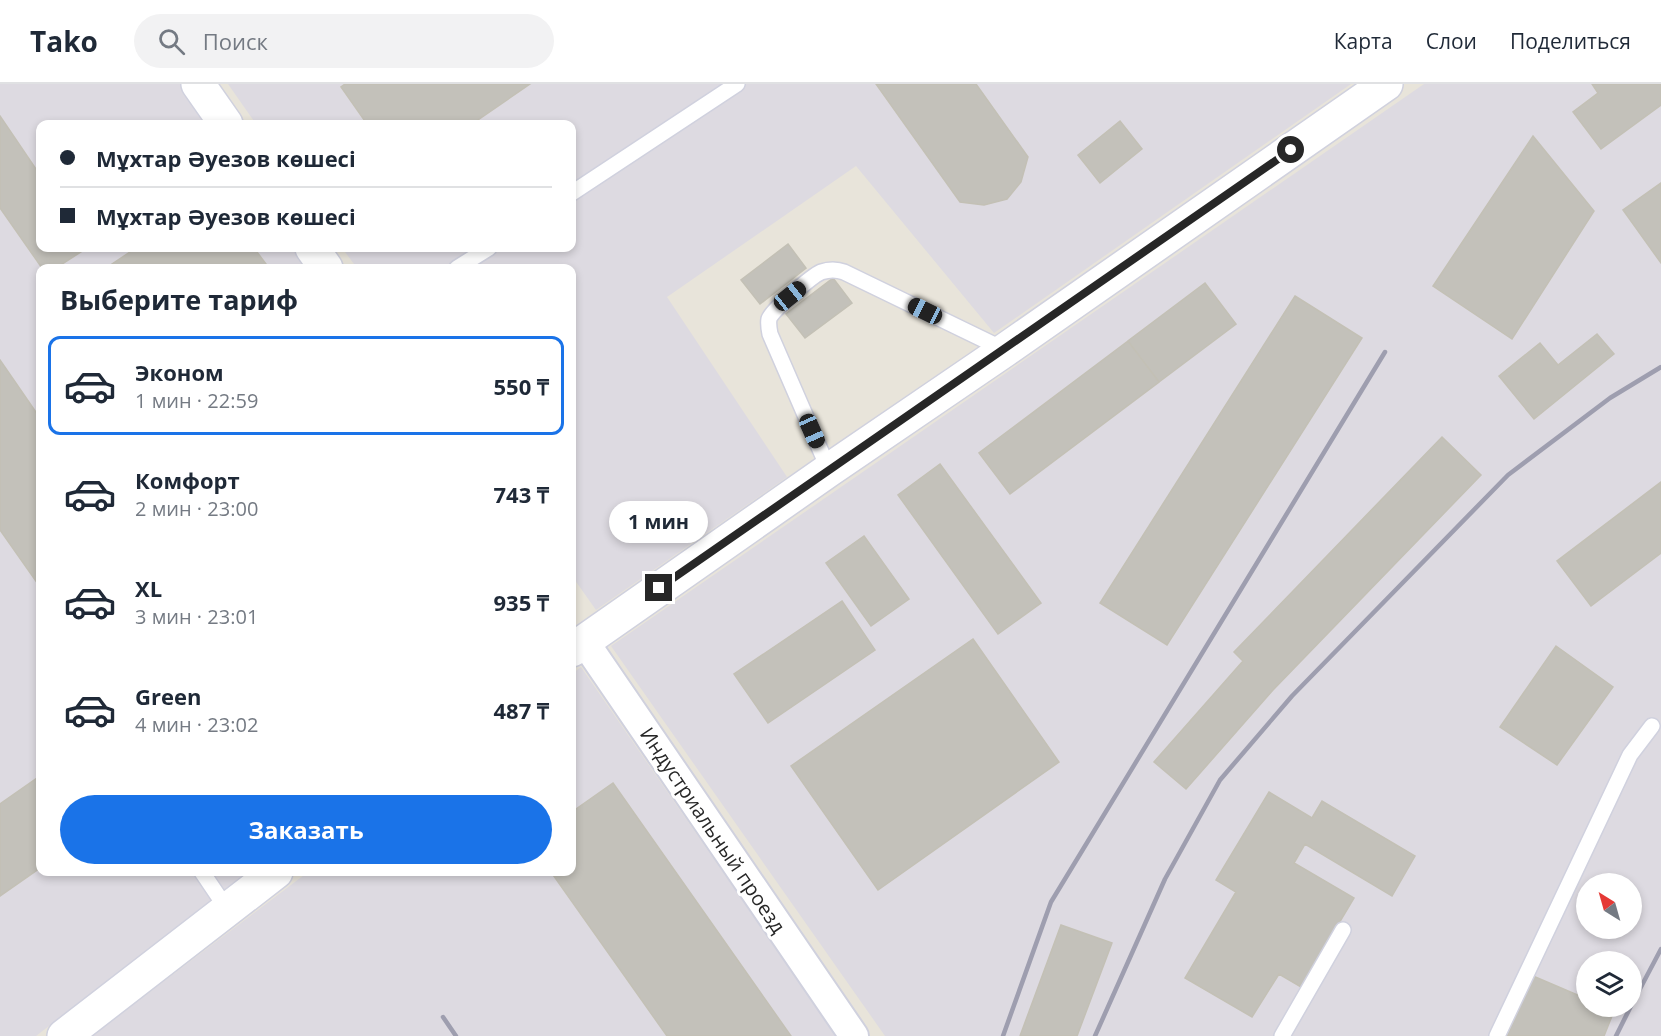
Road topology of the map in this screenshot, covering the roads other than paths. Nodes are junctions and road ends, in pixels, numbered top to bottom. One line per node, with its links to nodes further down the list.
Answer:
1 (198, 84): 4 (street)
2 (737, 84): 5 (lane)
3 (1386, 84): 8 (street)
4 (223, 120)
5 (576, 190)
6 (483, 252): 7 (lane)
7 (463, 264)
8 (1005, 350): 9 (street); 9 (lane)
9 (830, 470): 10 (street)
10 (576, 638): 17 (street, Индустриальный проезд)
11 (1652, 726): 19 (lane)
12 (205, 876): 14 (lane)
13 (271, 876): 14 (street)
14 (227, 909): 16 (street)
15 (1343, 930): 18 (lane)
16 (64, 1036)
17 (854, 1036)
18 (1282, 1036)
19 (1497, 1036)

